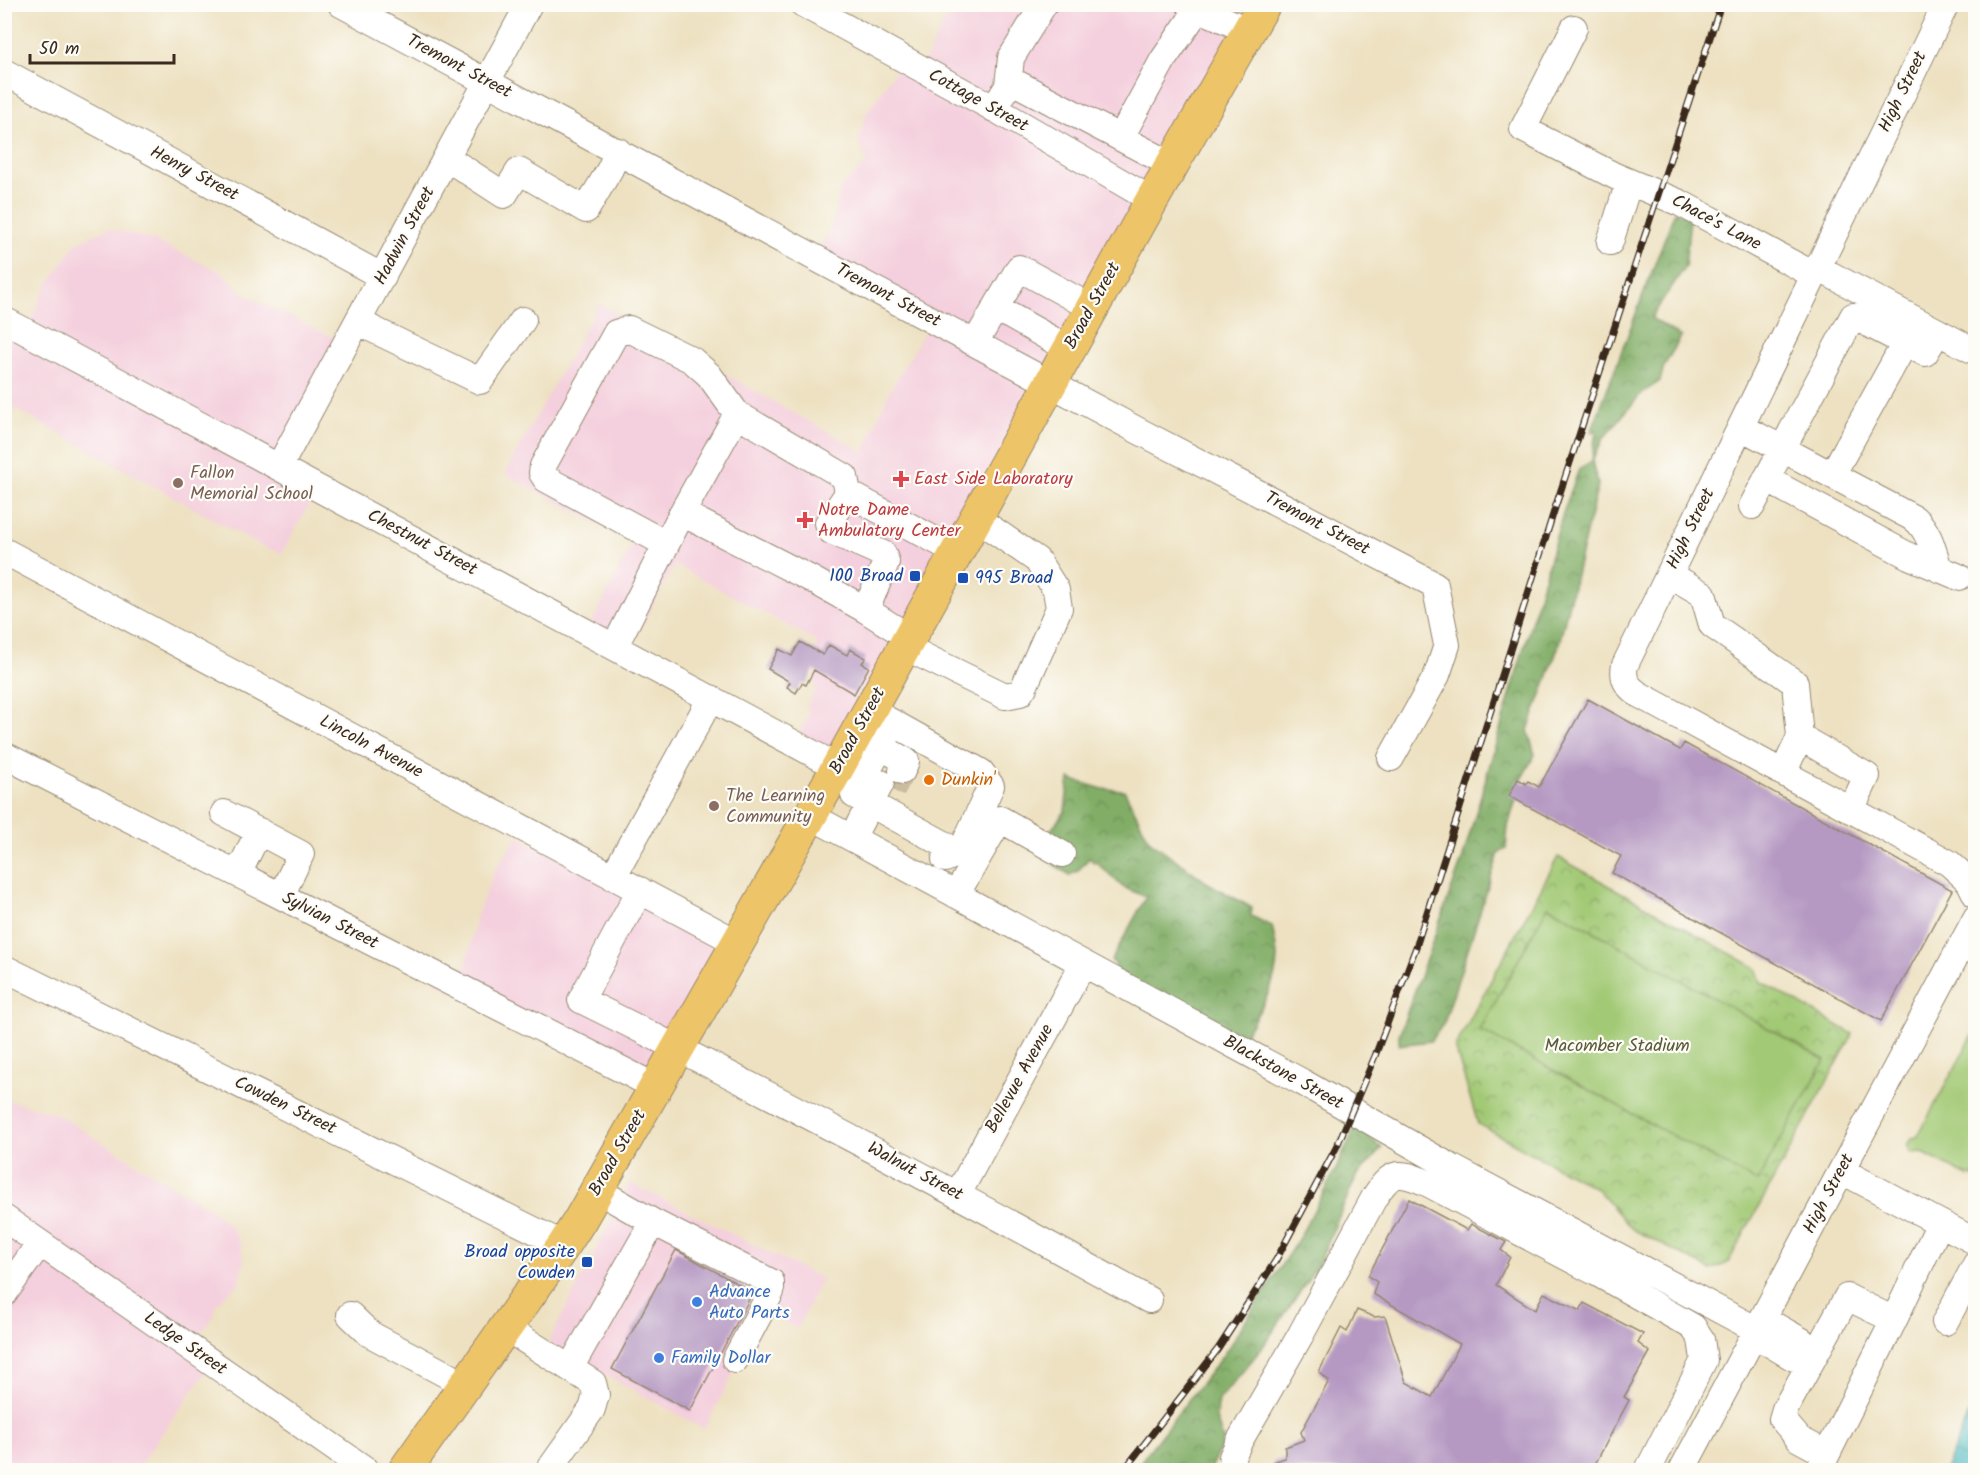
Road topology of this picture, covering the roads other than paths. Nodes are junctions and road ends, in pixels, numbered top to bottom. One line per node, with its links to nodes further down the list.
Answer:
1 (341, 4): 10 (street, Tremont Street)
2 (530, 4): 10 (street, Hadwin Street)
3 (803, 4): 12 (street, Cottage Street)
4 (1044, 4): 11 (street)
5 (1946, 4): 20 (street, High Street)
6 (1194, 7): 7 (street); 13 (street)
7 (1256, 18): 16 (main road, Broad Street)
8 (1574, 28): 17 (street, Chace's Lane)
9 (4, 72): 21 (street, Henry Street)
10 (488, 83): 14 (street, Tremont Street); 15 (street, Hadwin Street)
11 (1008, 86): 12 (street); 13 (street)
12 (994, 109): 18 (street, Cottage Street)
13 (1121, 137): 16 (street)
14 (618, 151): 15 (street); 28 (street, Tremont Street)
15 (447, 158): 21 (street, Hadwin Street)
16 (1172, 165): 18 (main road, Broad Street)
17 (1622, 179): 19 (street); 20 (street, Chace's Lane)
18 (1152, 200): 23 (main road, Broad Street)
19 (1610, 242)
20 (1816, 272): 27 (street, Chace's Lane); 34 (street, High Street)
21 (383, 277): 26 (street, Hadwin Street)
22 (996, 308): 23 (street); 28 (street); 30 (street)
23 (1092, 308): 30 (main road, Broad Street)
24 (4, 320): 36 (street, Chestnut Street)
25 (523, 320): 26 (street)
26 (359, 321): 36 (street, Hadwin Street)
27 (1938, 332): 29 (street); 31 (street, Chace's Lane)
28 (975, 343): 32 (street, Tremont Street)
29 (1905, 343): 35 (street); 37 (street)
30 (1069, 349): 32 (main road, Broad Street)
31 (1976, 352)
32 (1050, 383): 42 (main road, Broad Street); 54 (street, Tremont Street)
33 (737, 414): 39 (street); 41 (street); 43 (street)
34 (1741, 427): 35 (street); 46 (street, High Street)
35 (1783, 449): 37 (street); 38 (street)
36 (279, 466): 49 (street, Chestnut Street)
37 (1832, 475): 38 (street)
38 (1766, 479): 40 (street)
39 (848, 493): 45 (street); 47 (street)
40 (1752, 506)
41 (682, 513): 43 (street); 47 (street)
42 (976, 518): 45 (main road, Broad Street); 48 (street)
43 (666, 544): 49 (street)
44 (4, 551): 65 (street, Lincoln Avenue)
45 (957, 552): 48 (main road, Broad Street)
46 (1669, 574): 52 (street); 55 (street, High Street)
47 (866, 610): 48 (street)
48 (907, 642): 51 (main road, Broad Street)
49 (615, 646): 50 (street, Chestnut Street)
50 (711, 698): 56 (street, Chestnut Street); 65 (street)
51 (882, 716): 56 (main road, Broad Street); 56 (street); 62 (street)
52 (1800, 737): 55 (street); 57 (street)
53 (4, 755): 64 (street, Sylvian Street)
54 (1391, 758)
55 (1783, 773): 57 (street, High Street)
56 (874, 779): 59 (main road, Broad Street); 61 (street); 62 (street, Chestnut Street)
57 (1851, 810): 68 (street, High Street)
58 (224, 813): 60 (street)
59 (810, 815): 61 (street, Blackstone Street); 72 (main road, Broad Street)
60 (259, 831): 64 (street); 70 (street)
61 (852, 838): 66 (street, Blackstone Street)
62 (945, 852): 66 (street)
63 (1062, 854): 69 (street)
64 (238, 874): 70 (street, Sylvian Street)
65 (613, 877): 67 (street, Lincoln Avenue)
66 (933, 882): 69 (street, Blackstone Street)
67 (640, 890): 72 (street, Lincoln Avenue); 75 (street, Walnut Street)
68 (1975, 894)
69 (956, 895): 73 (street, Blackstone Street)
70 (281, 896): 76 (street, Sylvian Street)
71 (1976, 918): 77 (street, High Street)
72 (738, 943): 75 (main road, Broad Street)
73 (1083, 964): 79 (street, Bellevue Avenue); 93 (street, Blackstone Street)
74 (4, 968): 85 (street, Cowden Street)
75 (678, 1048): 76 (main road, Broad Street); 79 (street, Walnut Street)
76 (656, 1087): 78 (main road, Broad Street)
77 (1842, 1171): 82 (street); 93 (street, High Street)
78 (597, 1190): 81 (street); 85 (main road, Broad Street)
79 (958, 1194): 88 (street, Walnut Street)
80 (4, 1218): 84 (street, Ledge Street)
81 (653, 1222): 95 (street); 96 (street)
82 (1940, 1223): 83 (street); 90 (street)
83 (1976, 1242)
84 (40, 1243): 87 (street); 99 (street, Ledge Street)
85 (564, 1245): 92 (main road, Broad Street)
86 (1976, 1264): 91 (street)
87 (4, 1294)
88 (1149, 1300)
89 (350, 1315): 97 (street)
90 (1894, 1320): 94 (street); 98 (street)
91 (1945, 1322)
92 (506, 1328): 96 (street); 97 (main road, Broad Street)
93 (1758, 1328): 94 (street, Blackstone Street); 104 (street, High Street)
94 (1813, 1357): 98 (street)
95 (735, 1360)
96 (570, 1368): 101 (street)
97 (466, 1385): 100 (main road, Broad Street)
98 (1823, 1462)
99 (366, 1470)
100 (405, 1470)
101 (549, 1470)
102 (1232, 1470): 103 (street)
103 (1648, 1470)
104 (1682, 1470)

